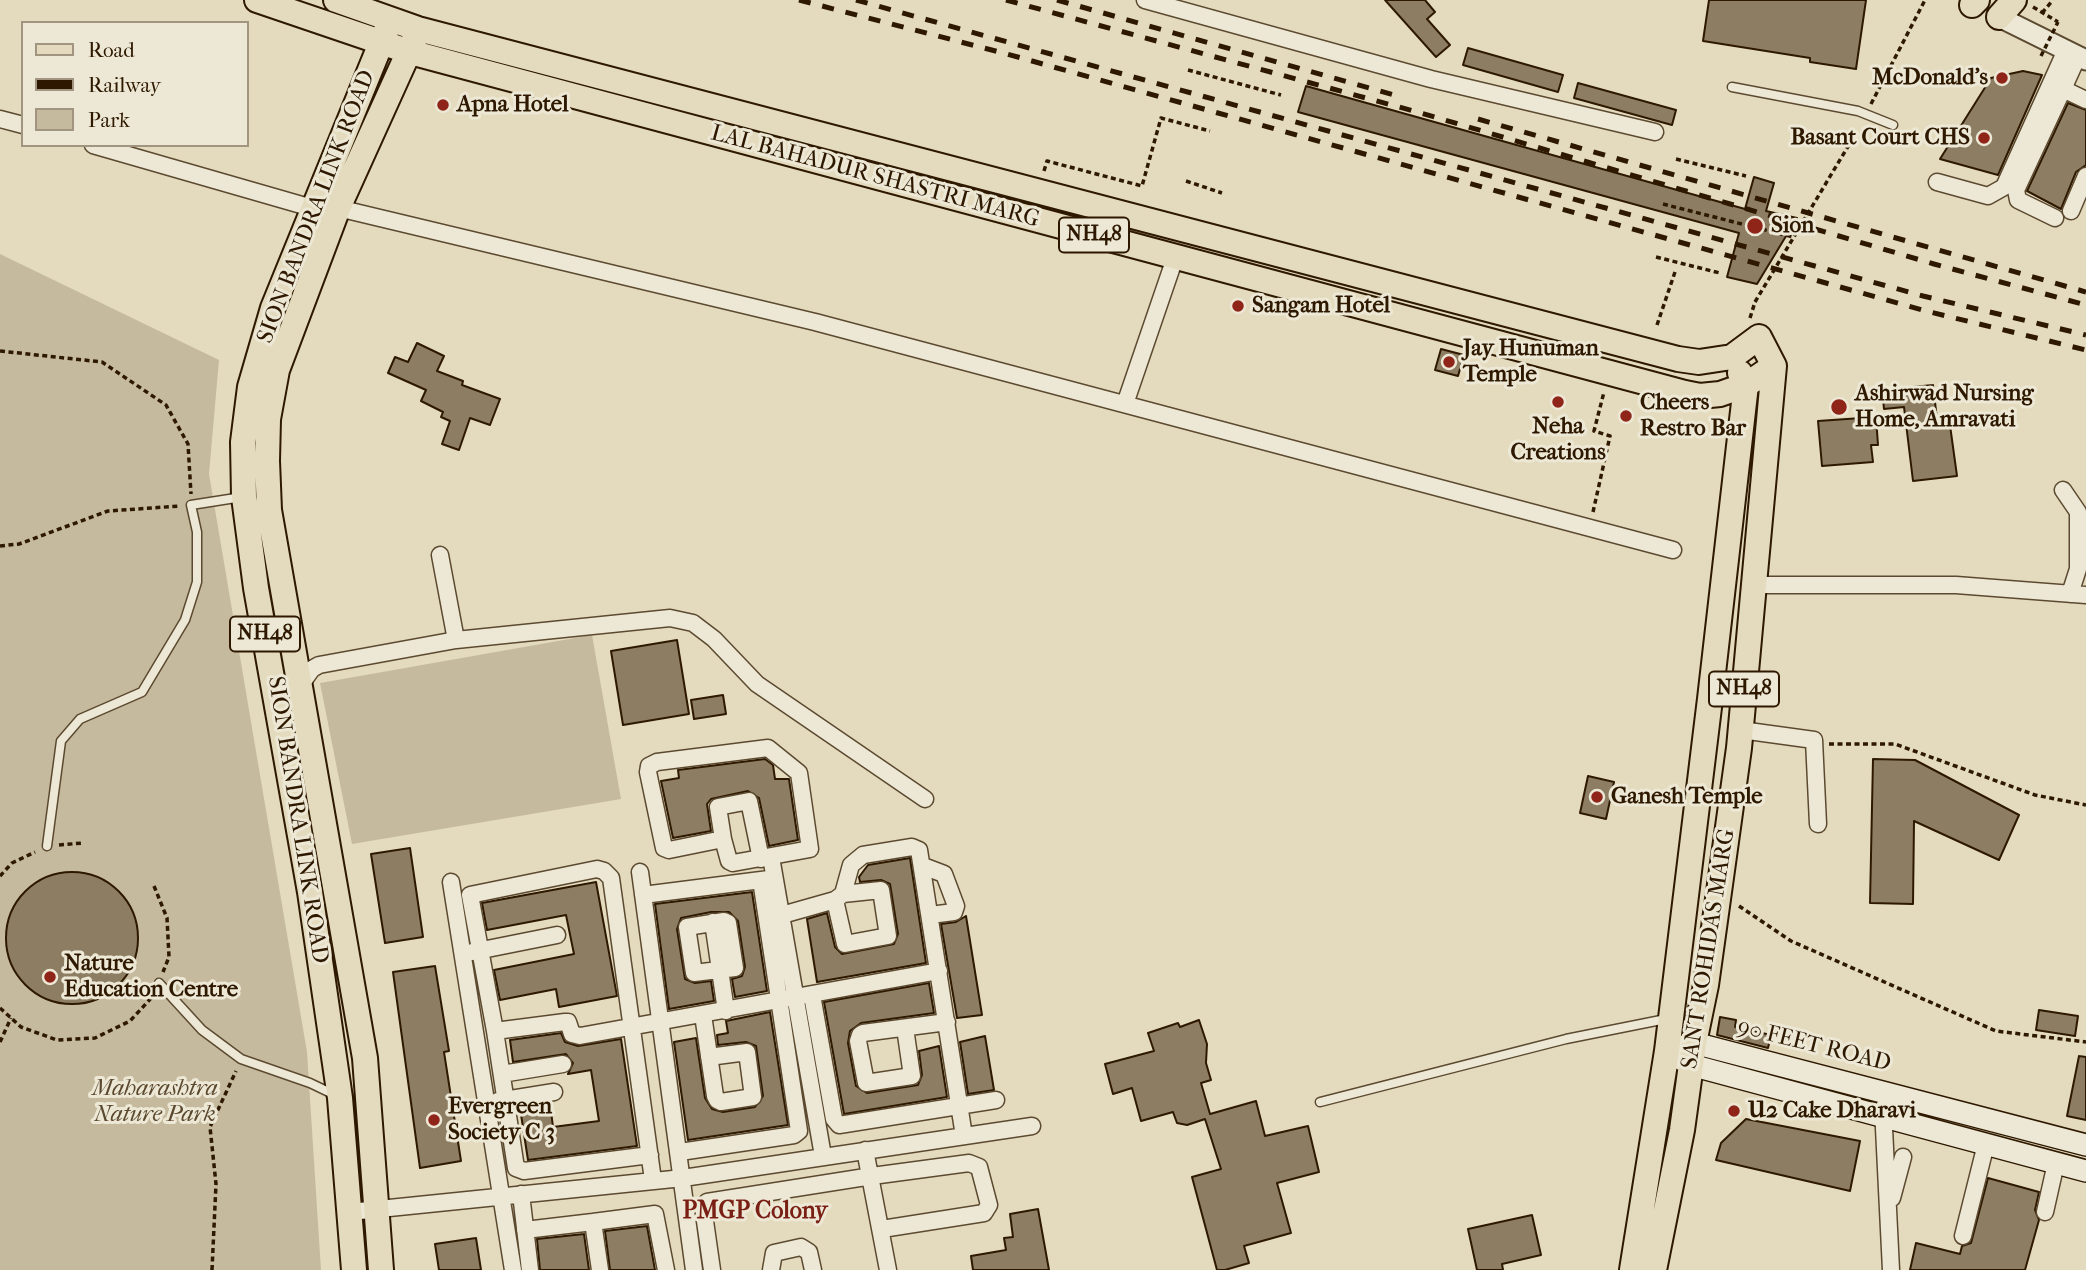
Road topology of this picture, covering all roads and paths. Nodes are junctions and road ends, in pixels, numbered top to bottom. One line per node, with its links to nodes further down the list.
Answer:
1 (257, 0): 11 (main road, LAL BAHADUR SHASTRI MARG / NH48)
2 (336, 0): 9 (main road, LAL BAHADUR SHASTRI MARG / NH48)
3 (1145, 0): 24 (street)
4 (1925, 0): 19 (path)
5 (2053, 0): 8 (path)
6 (1974, 2): 7 (main road)
7 (2014, 7): 8 (path); 12 (street)
8 (2042, 13): 13 (path, bridge)
9 (391, 19): 10 (main road, LAL BAHADUR SHASTRI MARG / NH48); 11 (main road, SION BANDRA LINK ROAD / NH48)
10 (414, 41): 11 (main road, LAL BAHADUR SHASTRI MARG / NH48); 32 (main road, LAL BAHADUR SHASTRI MARG / NH48); 36 (main road); 40 (main road, LAL BAHADUR SHASTRI MARG / NH48)
11 (381, 42): 35 (main road, SION BANDRA LINK ROAD / NH48)
12 (2077, 55): 16 (street); 31 (street)
13 (2041, 56)
14 (1188, 70): 17 (path)
15 (1732, 87): 19 (lane)
16 (2063, 89): 18 (street); 39 (street)
17 (1281, 95)
18 (2086, 100)
19 (1866, 114): 22 (lane)
20 (0, 119): 21 (street)
21 (21, 124)
22 (1893, 125)
23 (1210, 131): 32 (path)
24 (1655, 132)
25 (1856, 134): 41 (path, bridge)
26 (100, 147): 35 (street)
27 (1676, 159): 28 (path)
28 (1746, 176)
29 (2086, 176): 38 (street)
30 (1186, 181): 33 (path)
31 (1937, 182)
32 (1036, 192): 37 (main road, LAL BAHADUR SHASTRI MARG / NH48)
33 (1222, 193)
34 (1663, 204): 41 (path)
35 (312, 208): 55 (main road, SION BANDRA LINK ROAD / NH48)
36 (338, 208): 53 (street); 65 (main road)
37 (1100, 209): 40 (main road); 49 (main road, LAL BAHADUR SHASTRI MARG / NH48)
38 (2071, 211)
39 (2055, 218)
40 (1092, 235): 43 (main road, LAL BAHADUR SHASTRI MARG / NH48)
41 (1793, 237): 46 (path, bridge)
42 (1656, 257): 45 (path)
43 (1175, 258): 51 (main road, LAL BAHADUR SHASTRI MARG / NH48); 53 (street)
44 (1676, 269): 47 (path)
45 (1720, 273)
46 (1755, 302)
47 (1657, 325)
48 (0, 351): 56 (path)
49 (1732, 357): 50 (main road, LAL BAHADUR SHASTRI MARG / NH48); 51 (main road)
50 (1774, 366): 51 (main road, LAL BAHADUR SHASTRI MARG / NH48); 62 (main road, SANT ROHIDAS MARG / NH48)
51 (1746, 386): 66 (main road, SANT ROHIDAS MARG)
52 (1604, 392): 58 (path)
53 (1125, 404): 58 (street)
54 (2063, 490): 57 (street)
55 (244, 497): 56 (lane); 65 (main road, SION BANDRA LINK ROAD / NH48)
56 (191, 505): 59 (path); 76 (lane)
57 (2082, 512): 63 (street)
58 (1590, 528): 60 (street)
59 (0, 546)
60 (1673, 550)
61 (440, 555): 64 (street)
62 (1754, 585): 63 (street); 67 (main road, SANT ROHIDAS MARG / NH48)
63 (2078, 595)
64 (456, 640): 65 (street); 70 (street)
65 (287, 689): 119 (main road, SION BANDRA LINK ROAD / NH48); 145 (main road)
66 (1710, 699): 67 (main road); 73 (main road, SANT ROHIDAS MARG)
67 (1743, 703): 68 (main road, SANT ROHIDAS MARG / NH48)
68 (1741, 730): 69 (street); 75 (main road, SANT ROHIDAS MARG / NH48)
69 (1816, 744): 71 (path); 72 (street)
70 (925, 799)
71 (2086, 805)
72 (1818, 824)
73 (1693, 834): 75 (main road); 99 (main road, SANT ROHIDAS MARG)
74 (723, 839): 77 (street); 77 (street); 77 (street)
75 (1727, 840): 83 (main road, SANT ROHIDAS MARG / NH48)
76 (47, 846)
77 (766, 858): 80 (street)
78 (923, 866): 85 (street); 86 (street); 86 (street)
79 (640, 872): 84 (street)
80 (768, 879): 84 (street); 85 (street); 90 (street)
81 (451, 882): 89 (street)
82 (154, 887): 93 (path)
83 (1720, 893): 109 (path); 111 (main road, SANT ROHIDAS MARG / NH48)
84 (643, 895): 101 (street)
85 (782, 915): 90 (street)
86 (930, 915): 92 (street)
87 (557, 935): 88 (street)
88 (480, 951): 89 (street); 103 (street); 107 (street)
89 (463, 954): 123 (street)
90 (782, 966): 94 (street)
91 (720, 971): 91 (street); 96 (street)
92 (939, 971): 94 (street); 100 (street)
93 (159, 983): 98 (path); 113 (lane)
94 (796, 997): 96 (street); 102 (street); 104 (street); 106 (street)
95 (0, 1008): 98 (path)
96 (726, 1011): 97 (street)
97 (703, 1015): 101 (street); 112 (street)
98 (11, 1018): 108 (path)
99 (1669, 1018): 110 (main road, SANT ROHIDAS MARG); 124 (lane)
100 (947, 1022): 105 (street); 126 (street)
101 (661, 1023): 103 (street); 133 (street)
102 (818, 1024): 104 (street); 118 (street)
103 (632, 1027): 107 (street); 134 (street)
104 (801, 1027): 106 (street); 121 (street)
105 (905, 1028)
106 (784, 1030): 125 (street)
107 (495, 1031): 115 (street)
108 (0, 1042)
109 (2086, 1042)
110 (1667, 1051): 111 (main road); 164 (main road, SANT ROHIDAS MARG)
111 (1692, 1054): 116 (main road, 90 FEET ROAD); 127 (main road); 165 (main road, SANT ROHIDAS MARG)
112 (709, 1057)
113 (241, 1059): 119 (lane); 152 (path)
114 (563, 1064): 115 (street)
115 (502, 1074): 120 (street)
116 (1885, 1091): 127 (street); 131 (main road, 90 FEET ROAD)
117 (554, 1092): 120 (street)
118 (830, 1097): 121 (street); 126 (street)
119 (341, 1098): 146 (main road, SION BANDRA LINK ROAD / NH48)
120 (505, 1100): 123 (street); 134 (street)
121 (814, 1100): 125 (street); 135 (street)
122 (996, 1100): 126 (street)
123 (488, 1102): 144 (street)
124 (1320, 1102)
125 (795, 1104): 133 (street)
126 (960, 1106): 129 (street)
127 (1882, 1116): 130 (main road); 142 (street)
128 (1032, 1126): 129 (street)
129 (964, 1136): 132 (street)
130 (1983, 1144): 137 (main road); 151 (street)
131 (2086, 1145)
132 (865, 1150): 135 (street); 139 (street)
133 (680, 1152): 140 (street)
134 (650, 1155): 141 (street)
135 (823, 1156): 140 (street)
136 (1903, 1157): 142 (street)
137 (2056, 1163): 138 (main road); 147 (street)
138 (2086, 1171)
139 (872, 1176): 149 (street); 149 (street); 160 (street)
140 (683, 1178): 141 (street); 159 (street)
141 (653, 1181): 143 (street)
142 (1891, 1188): 166 (street)
143 (521, 1194): 144 (street); 150 (street)
144 (501, 1196): 145 (street); 155 (street)
145 (378, 1210): 146 (street); 154 (main road)
146 (350, 1212): 153 (main road, SION BANDRA LINK ROAD / NH48)
147 (2045, 1212)
148 (593, 1222): 150 (street); 157 (street); 158 (street)
149 (882, 1229): 163 (street)
150 (525, 1230): 156 (street)
151 (1960, 1233)
152 (212, 1270)
153 (355, 1270)
154 (381, 1270)
155 (513, 1270)
156 (530, 1270)
157 (600, 1270)
158 (666, 1270)
159 (694, 1270)
160 (712, 1270)
161 (771, 1270): 162 (street)
162 (813, 1270)
163 (888, 1270)
164 (1632, 1270)
165 (1654, 1270)
166 (1891, 1270)

